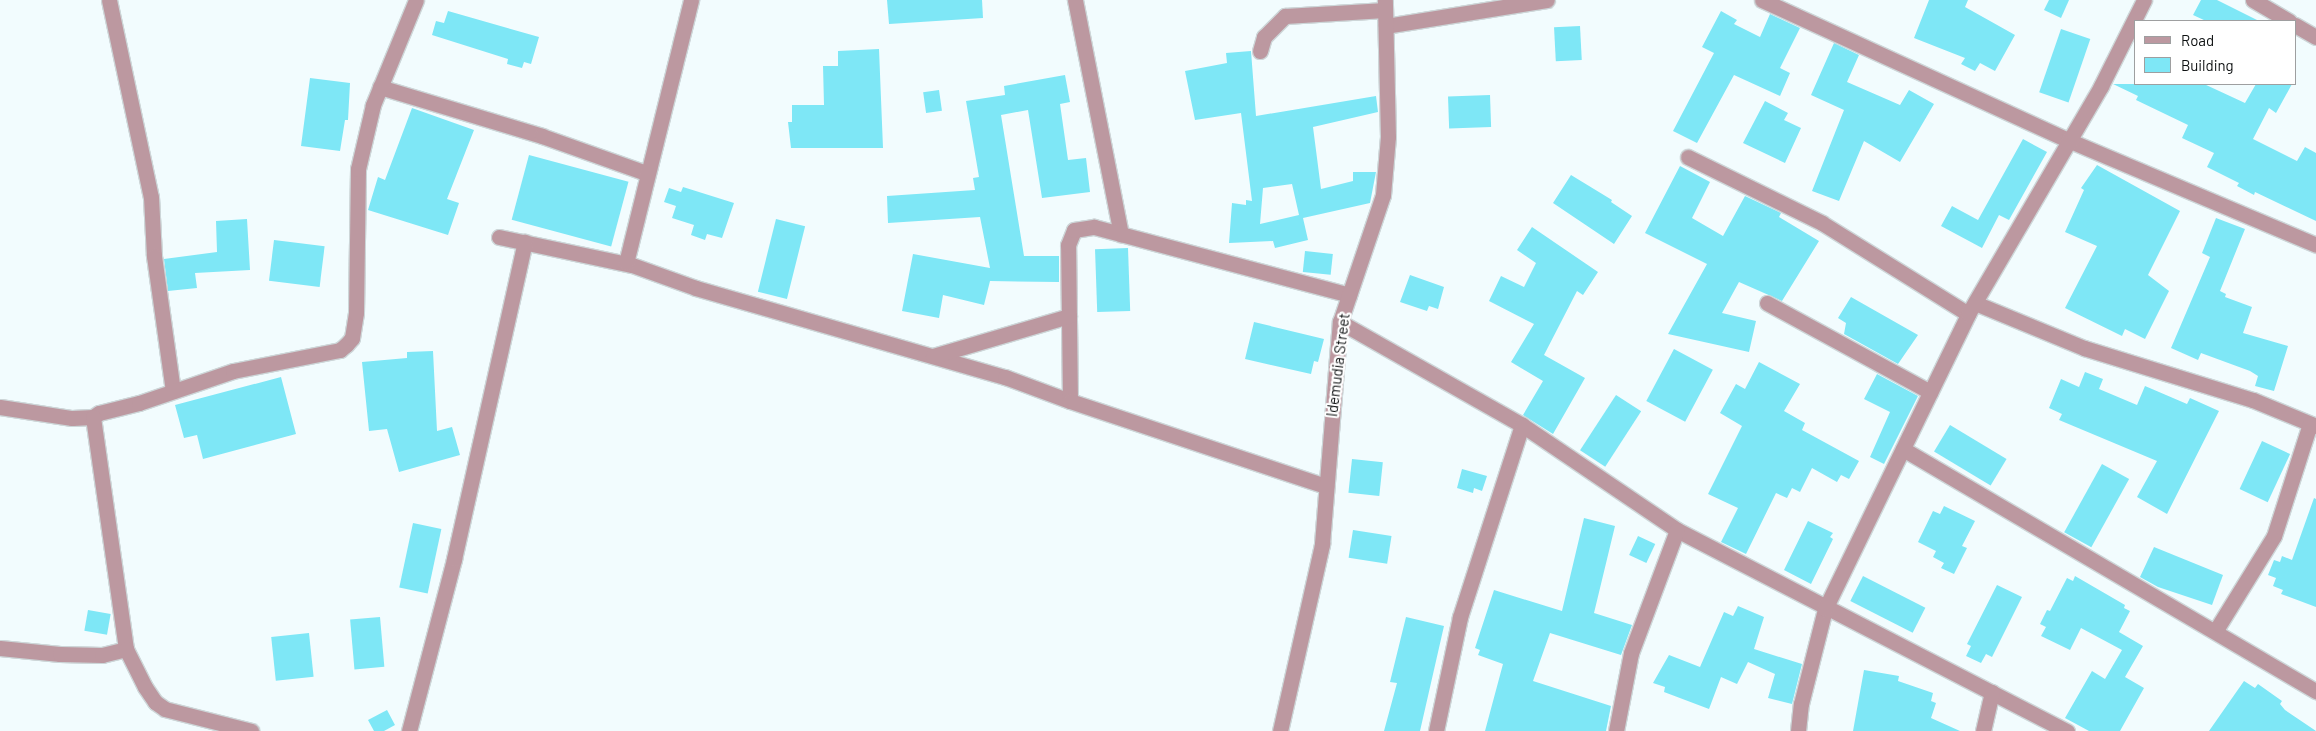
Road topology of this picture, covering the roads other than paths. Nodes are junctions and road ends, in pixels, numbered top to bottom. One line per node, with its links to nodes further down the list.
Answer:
1 (109, 0): 29 (street)
2 (416, 0): 14 (street)
3 (691, 0): 17 (street)
4 (1075, 0): 18 (street)
5 (1547, 0): 9 (street)
6 (2144, 0): 15 (street)
7 (2253, 0): 10 (street)
8 (1770, 1): 15 (street)
9 (1385, 12): 13 (street); 23 (street, Idemudia Street)
10 (2287, 20)
11 (2296, 25): 12 (street)
12 (2316, 37)
13 (1260, 50)
14 (380, 87): 17 (street); 29 (street)
15 (2068, 140): 21 (street); 25 (street)
16 (1688, 157): 25 (street)
17 (646, 173): 22 (street)
18 (1121, 234): 23 (street); 26 (street)
19 (499, 237): 20 (street)
20 (525, 242): 22 (street); 46 (street)
21 (2316, 245)
22 (626, 263): 28 (street)
23 (1349, 295): 27 (street, Idemudia Street)
24 (1767, 303): 30 (street)
25 (1971, 308): 30 (street); 35 (street)
26 (1069, 316): 28 (street); 31 (street)
27 (1340, 322): 34 (street); 37 (street, Idemudia Street)
28 (933, 356): 31 (street)
29 (173, 391): 33 (street)
30 (1930, 392): 36 (street)
31 (1070, 401): 37 (street)
32 (0, 408): 33 (street)
33 (93, 417): 42 (street)
34 (1522, 425): 38 (street); 48 (street)
35 (2313, 425): 40 (street)
36 (1903, 449): 39 (street); 40 (street)
37 (1326, 486): 47 (street, Idemudia Street)
38 (1677, 530): 39 (street); 49 (street)
39 (1825, 609): 44 (street); 50 (street)
40 (2216, 630): 43 (street)
41 (0, 648): 42 (street)
42 (126, 650): 45 (street)
43 (2316, 691)
44 (1992, 692): 51 (street); 52 (street)
45 (251, 731)
46 (409, 731)
47 (1280, 731)
48 (1436, 731)
49 (1616, 731)
50 (1798, 731)
51 (1983, 731)
52 (2067, 731)

